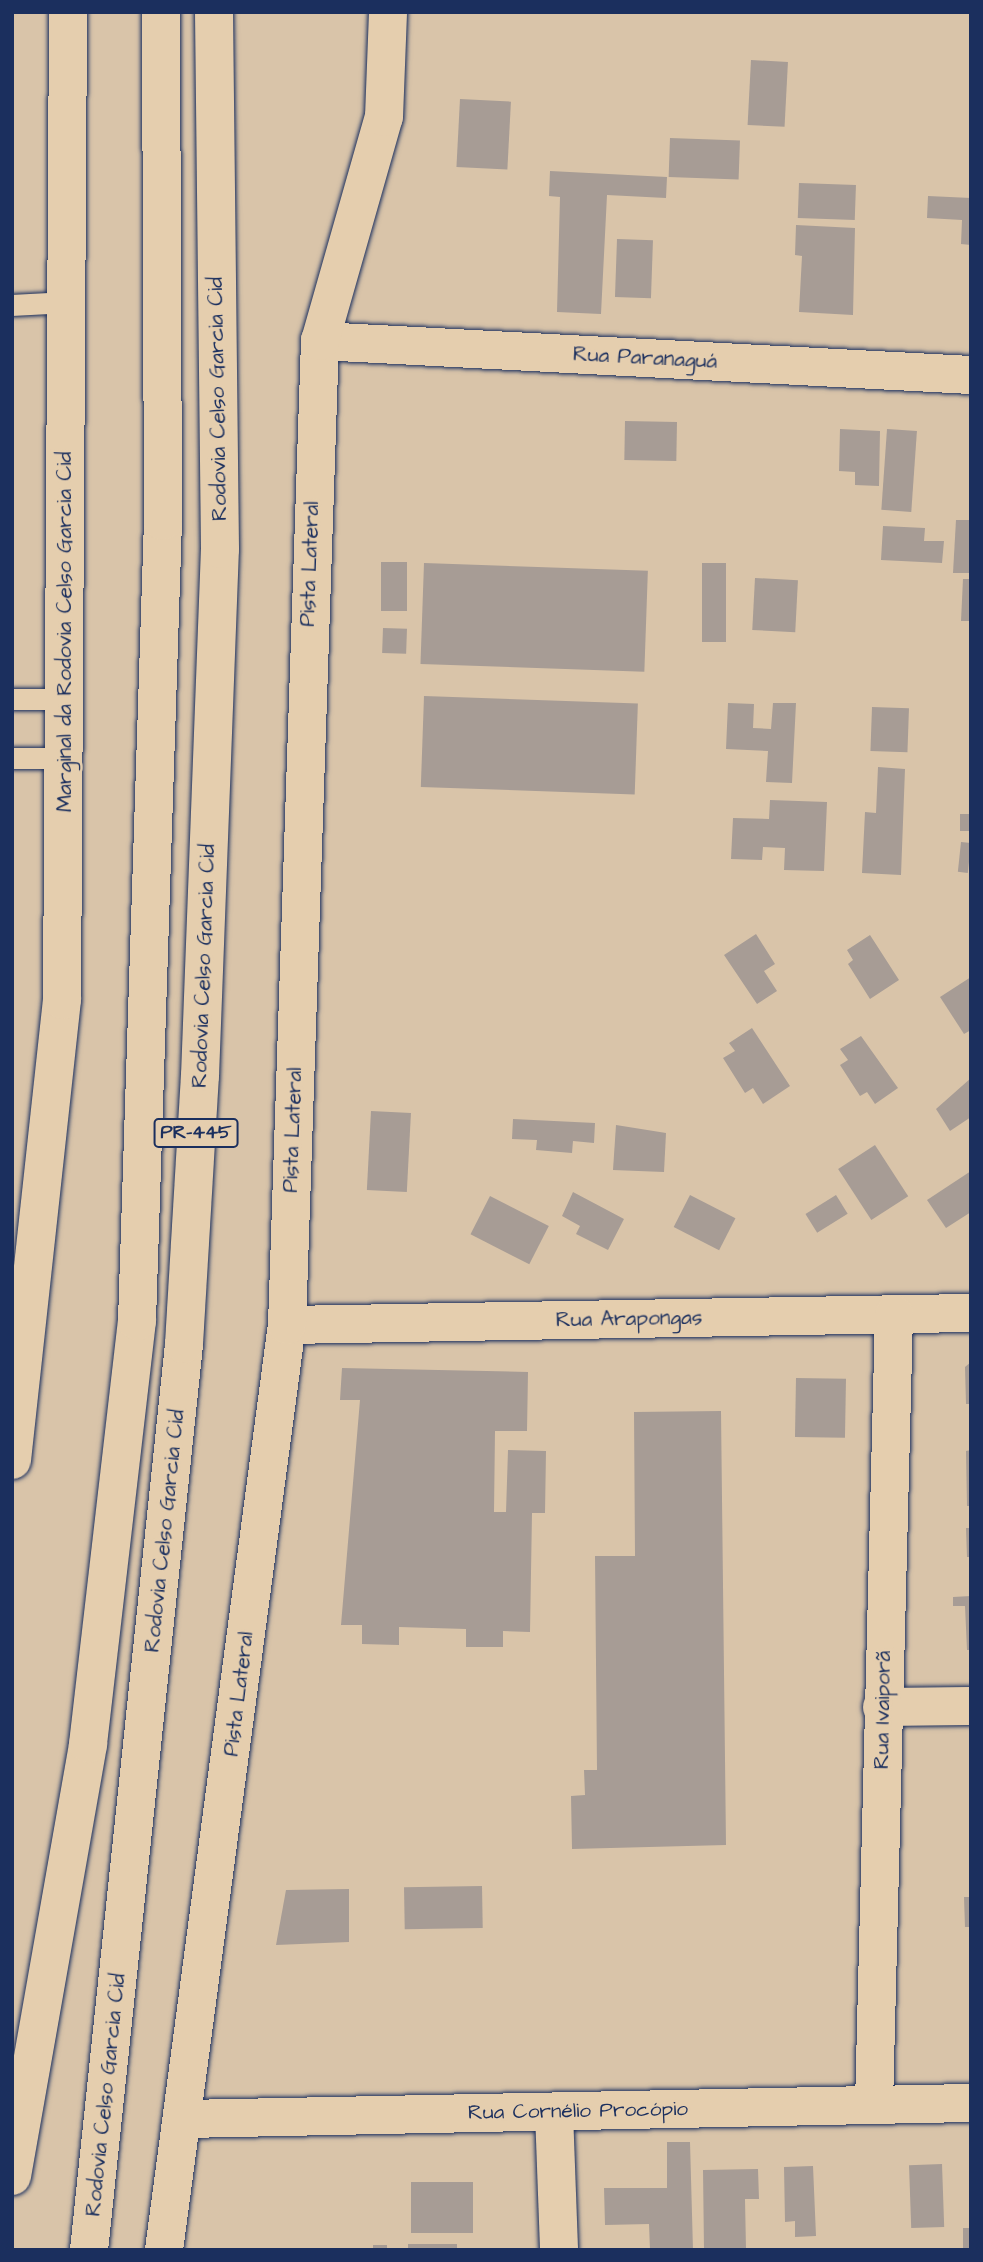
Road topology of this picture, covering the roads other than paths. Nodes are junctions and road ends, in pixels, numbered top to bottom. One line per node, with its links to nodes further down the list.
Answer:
1 (68, 12): 5 (main road, Marginal da Rodovia Celso Garcia Cid)
2 (161, 12): 24 (main road, PR-445)
3 (214, 12): 25 (main road, Rodovia Celso Garcia Cid / PR-445)
4 (387, 12): 7 (main road, Pista Lateral)
5 (67, 302): 6 (lane); 10 (main road, Marginal da Rodovia Celso Garcia Cid)
6 (12, 305)
7 (320, 341): 8 (main road, Rua Paranaguá); 16 (main road, Pista Lateral)
8 (971, 375)
9 (12, 699): 10 (lane)
10 (65, 699): 12 (main road, Marginal da Rodovia Celso Garcia Cid)
11 (12, 758): 12 (lane)
12 (64, 758): 13 (main road, Marginal da Rodovia Celso Garcia Cid)
13 (25, 1250): 17 (main road)
14 (971, 1313): 15 (main road, Rua Arapongas)
15 (894, 1314): 16 (main road, Rua Arapongas); 19 (main road, Rua Ivaiporã)
16 (287, 1325): 23 (main road, Pista Lateral)
17 (12, 1460)
18 (971, 1706): 19 (main road)
19 (882, 1707): 21 (main road, Rua Ivaiporã)
20 (971, 2103): 21 (main road, Rua Cornélio Procópio)
21 (874, 2105): 22 (main road, Rua Cornélio Procópio)
22 (554, 2112): 23 (main road, Rua Cornélio Procópio); 27 (main road)
23 (184, 2119): 26 (main road, Pista Lateral)
24 (12, 2176)
25 (90, 2246)
26 (164, 2250)
27 (559, 2250)

